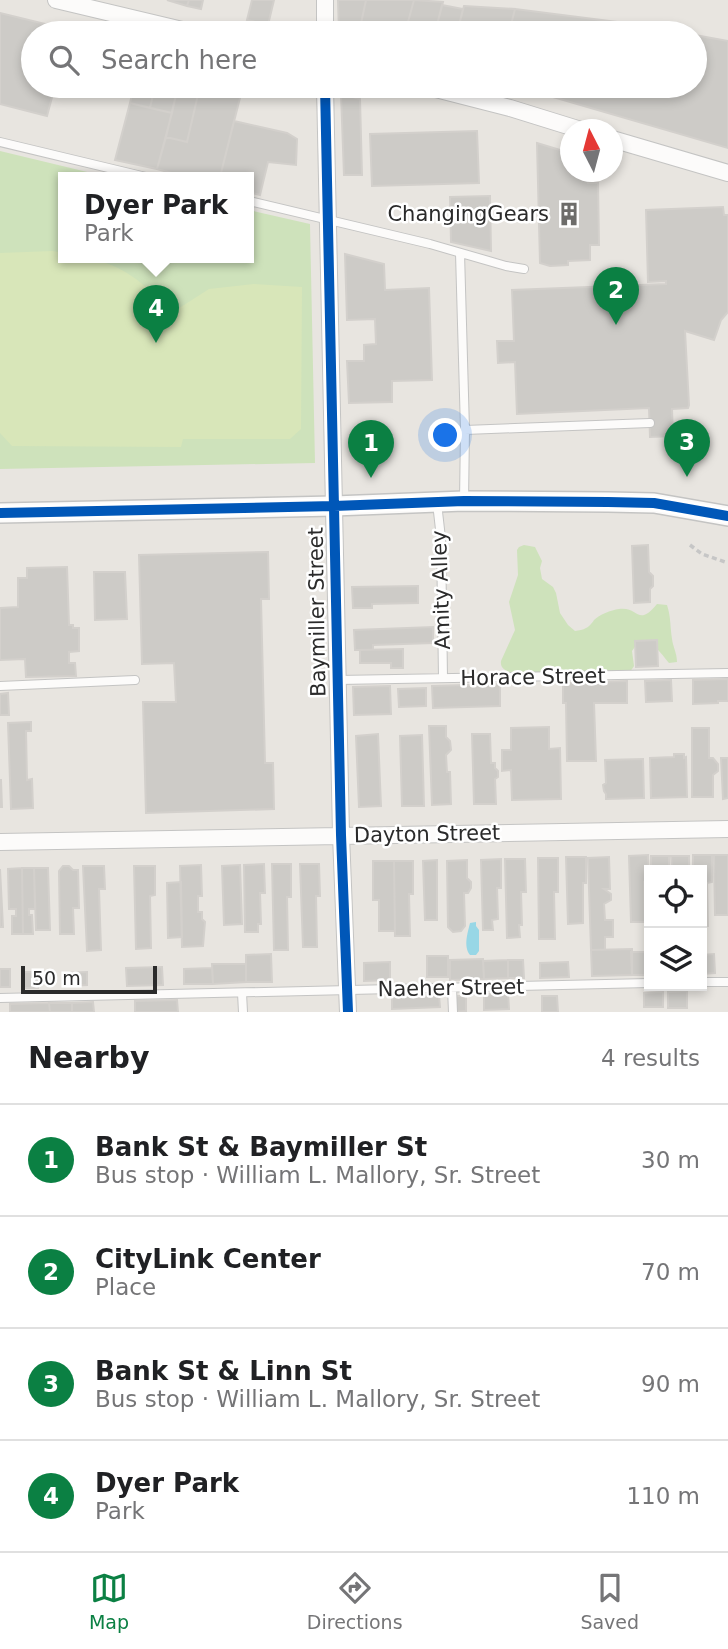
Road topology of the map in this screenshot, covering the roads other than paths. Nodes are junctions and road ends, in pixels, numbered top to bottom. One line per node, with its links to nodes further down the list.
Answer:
1 (56, 0): 3 (street)
2 (325, 0): 4 (street)
3 (144, 21)
4 (325, 21)
5 (325, 98): 13 (street, Baymiller Street)
6 (471, 98): 7 (street)
7 (560, 123)
8 (0, 142): 10 (lane)
9 (623, 142): 11 (street)
10 (125, 172)
11 (728, 173)
12 (254, 202): 13 (lane)
13 (328, 220): 14 (lane); 20 (street, Baymiller Street)
14 (460, 253): 15 (lane); 17 (lane)
15 (524, 269)
16 (650, 423): 17 (lane)
17 (465, 430): 18 (lane)
18 (464, 501): 19 (street); 22 (street)
19 (436, 502): 20 (street); 24 (lane, Amity Alley)
20 (334, 506): 21 (street); 26 (street, Baymiller Street)
21 (0, 513)
22 (728, 516)
23 (728, 673): 24 (lane, Horace Street)
24 (443, 678): 26 (lane, Horace Street)
25 (135, 680): 27 (lane)
26 (338, 680): 29 (street, Baymiller Street)
27 (0, 686)
28 (728, 829): 29 (street, Dayton Street)
29 (341, 835): 30 (street, Dayton Street); 35 (street, Baymiller Street)
30 (0, 842)
31 (707, 982): 32 (lane)
32 (728, 982)
33 (644, 983): 34 (lane, Naeher Street)
34 (452, 988): 35 (lane, Naeher Street); 40 (lane)
35 (347, 991): 36 (lane, Naeher Street); 39 (street, Baymiller Street)
36 (242, 993): 37 (lane, Naeher Street); 38 (lane)
37 (0, 998)
38 (243, 1012)
39 (348, 1012)
40 (453, 1012)

